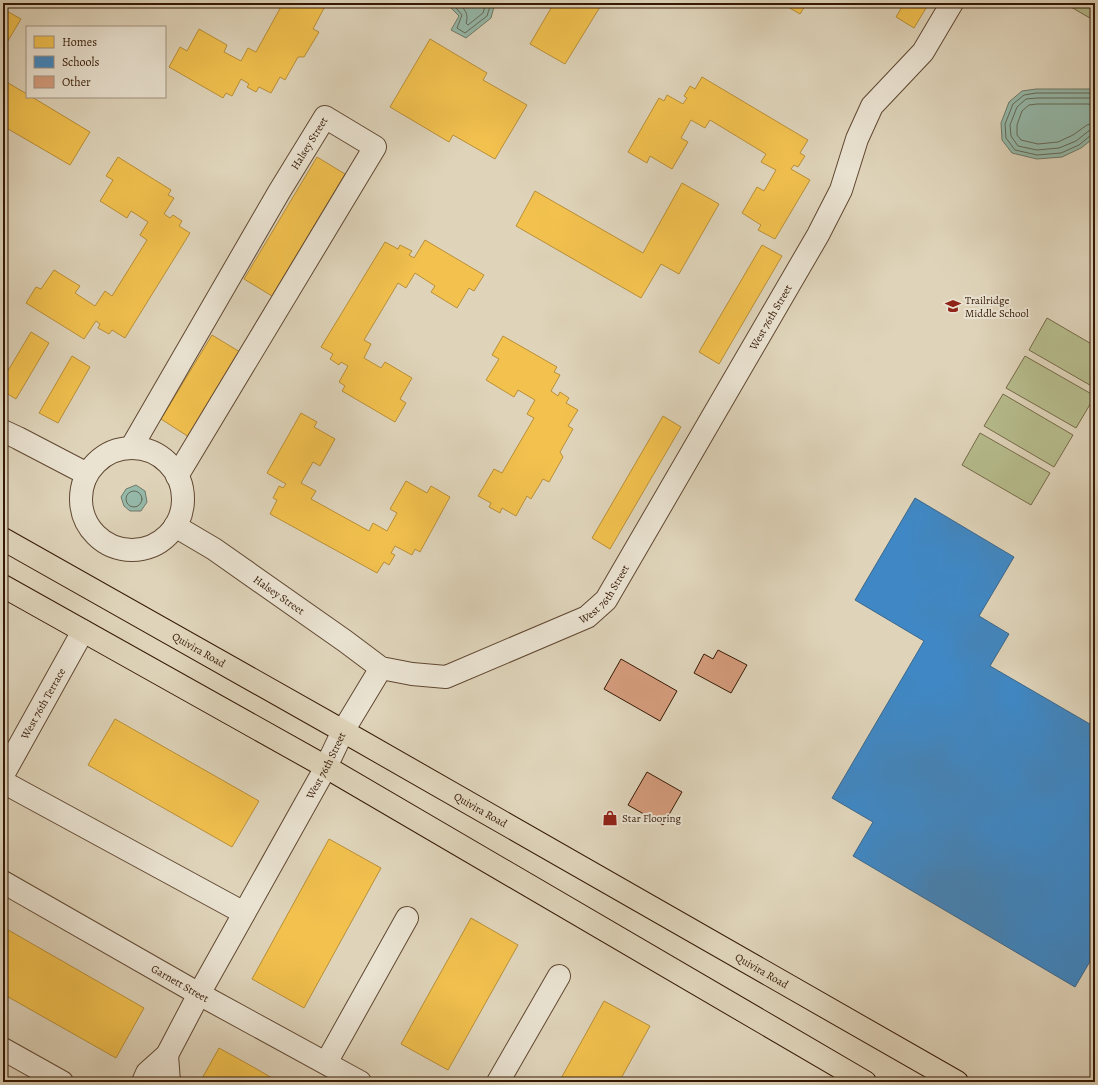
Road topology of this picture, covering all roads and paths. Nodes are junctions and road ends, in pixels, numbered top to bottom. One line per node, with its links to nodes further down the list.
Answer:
1 (952, 3): 10 (street, West 76th Street)
2 (3, 431): 4 (street)
3 (131, 448): 4 (street); 5 (street); 5 (street, Halsey Street)
4 (87, 474): 6 (street)
5 (177, 476): 6 (street)
6 (175, 526): 10 (street, Halsey Street)
7 (3, 539): 11 (main road, Quivira Road)
8 (3, 586): 9 (main road)
9 (83, 631): 12 (main road); 13 (street, West 76th Terrace)
10 (381, 668): 11 (street, West 76th Street)
11 (344, 731): 12 (street, West 76th Street); 29 (main road, Quivira Road)
12 (326, 767): 16 (street, West 76th Street); 28 (main road)
13 (3, 775)
14 (3, 782): 16 (street)
15 (3, 882): 19 (street, Garnett Street)
16 (244, 913): 19 (street, West 76th Street)
17 (408, 918): 22 (street)
18 (559, 976): 27 (street)
19 (199, 994): 21 (street, West 76th Street); 22 (street, Garnett Street)
20 (3, 1049): 23 (street)
21 (167, 1055): 24 (street, West 76th Street); 25 (street)
22 (326, 1062): 26 (street, Garnett Street)
23 (62, 1082)
24 (143, 1082)
25 (169, 1082)
26 (360, 1082)
27 (498, 1082)
28 (865, 1082)
29 (957, 1082)

